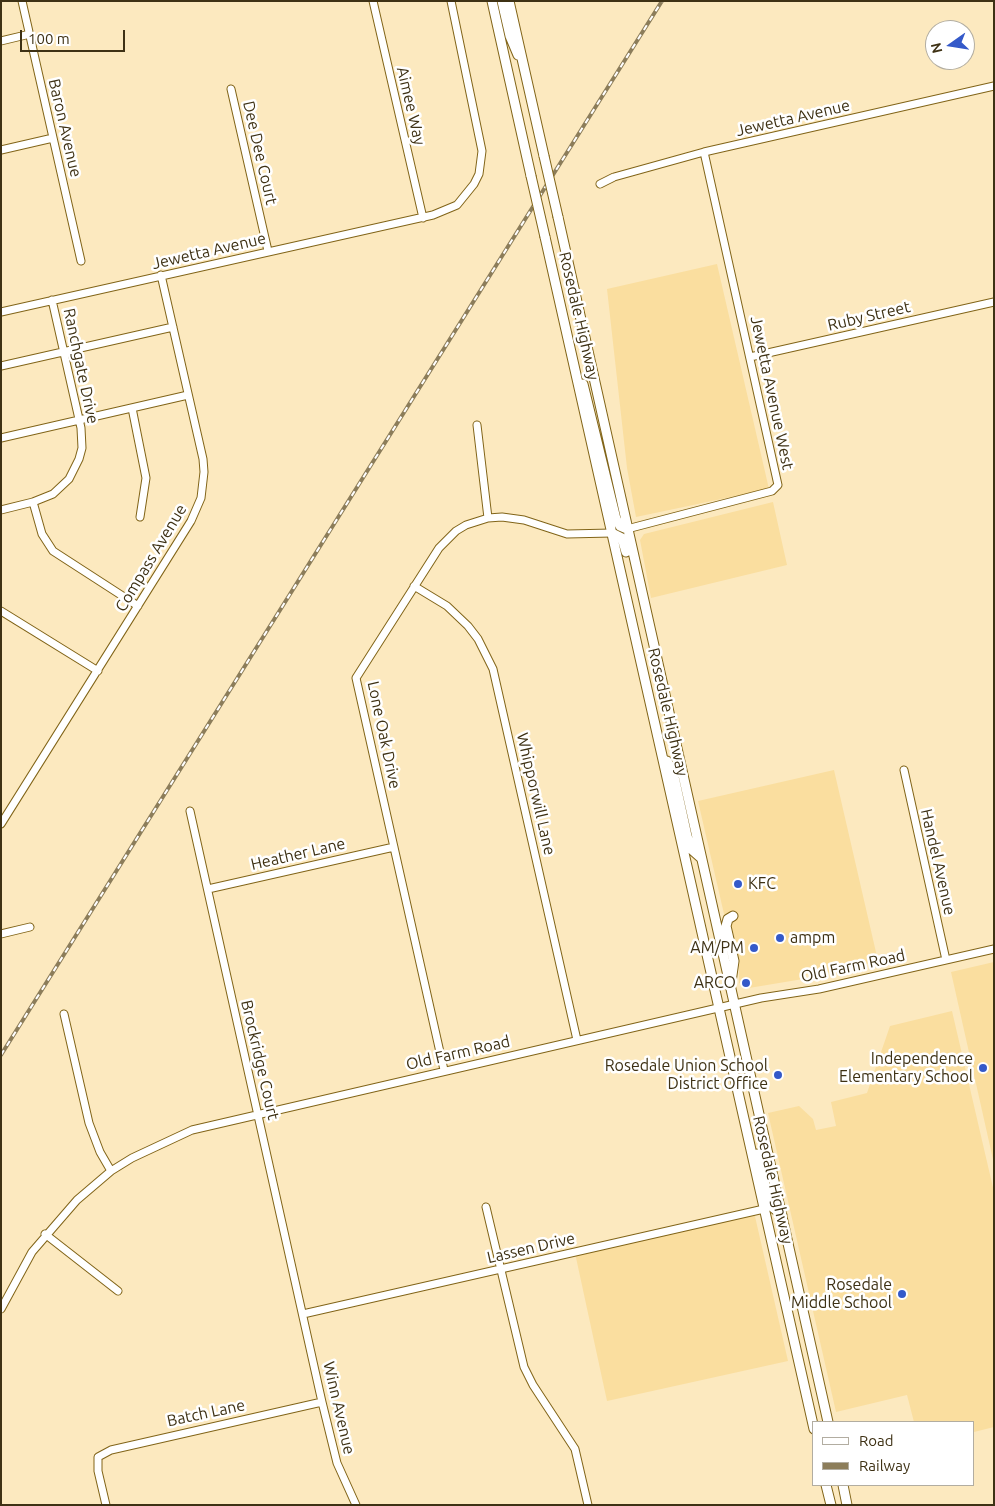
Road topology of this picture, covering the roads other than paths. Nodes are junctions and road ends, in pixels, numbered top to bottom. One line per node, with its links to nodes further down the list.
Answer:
1 (22, 1): 7 (street, Baron Avenue)
2 (373, 1): 16 (street, Aimee Way)
3 (451, 1): 16 (street, Jewetta Avenue)
4 (492, 1): 26 (main road, Rosedale Highway, bridge)
5 (502, 1): 9 (main road)
6 (509, 1): 9 (main road, Rosedale Highway)
7 (30, 34): 8 (street); 12 (street, Baron Avenue)
8 (1, 41)
9 (523, 63): 37 (main road, Rosedale Highway, bridge)
10 (994, 86): 14 (street, Jewetta Avenue)
11 (232, 90): 17 (street, Dee Dee Court)
12 (53, 138): 13 (street); 18 (street, Baron Avenue)
13 (1, 150)
14 (704, 152): 15 (street, Jewetta Avenue); 25 (street, Jewetta Avenue West)
15 (600, 184)
16 (423, 218): 17 (street, Jewetta Avenue)
17 (268, 251): 19 (street, Jewetta Avenue)
18 (80, 261)
19 (161, 276): 20 (street, Jewetta Avenue); 23 (street, Compass Avenue)
20 (52, 300): 22 (street, Jewetta Avenue); 24 (street, Ranchgate Drive)
21 (994, 302): 25 (street, Ruby Street)
22 (1, 312)
23 (173, 327): 24 (street); 28 (street, Compass Avenue)
24 (64, 352): 27 (street); 30 (street, Ranchgate Drive)
25 (750, 357): 37 (street, Jewetta Avenue West)
26 (574, 363): 37 (main road); 38 (main road, Rosedale Highway)
27 (1, 366)
28 (188, 395): 29 (street); 40 (street, Compass Avenue)
29 (132, 408): 30 (street); 35 (street)
30 (79, 420): 32 (street); 33 (street, Ranchgate Drive)
31 (477, 425): 36 (street)
32 (1, 438)
33 (33, 502): 34 (street, Ranchgate Drive); 40 (street)
34 (1, 510)
35 (140, 517)
36 (488, 518): 38 (street, Lone Oak Drive); 39 (street, Lone Oak Drive)
37 (627, 529): 42 (main road, Rosedale Highway)
38 (612, 533): 42 (main road); 44 (main road, Rosedale Highway)
39 (414, 586): 48 (street, Lone Oak Drive); 60 (street, Whipporwill Lane)
40 (138, 606): 43 (street, Compass Avenue)
41 (1, 611): 43 (street)
42 (650, 633): 49 (main road, Rosedale Highway)
43 (98, 671): 47 (street, Compass Avenue)
44 (662, 752): 49 (main road); 58 (main road, Rosedale Highway)
45 (904, 770): 55 (street, Handel Avenue)
46 (190, 811): 50 (street, Brockridge Court)
47 (1, 824)
48 (394, 846): 50 (street, Heather Lane); 61 (street, Lone Oak Drive)
49 (702, 859): 56 (main road, Rosedale Highway)
50 (208, 889): 62 (street, Brockridge Court)
51 (733, 916): 56 (main road)
52 (30, 927): 53 (street)
53 (1, 934)
54 (994, 949): 55 (street, Old Farm Road)
55 (946, 960): 57 (street, Old Farm Road)
56 (730, 987): 57 (main road, Rosedale Highway)
57 (734, 1004): 58 (street, Old Farm Road); 67 (main road, Rosedale Highway)
58 (719, 1008): 60 (street, Old Farm Road); 63 (main road, Rosedale Highway)
59 (64, 1014): 64 (street)
60 (578, 1040): 61 (street, Old Farm Road)
61 (444, 1070): 62 (street, Old Farm Road)
62 (258, 1113): 64 (street, Old Farm Road); 72 (street, Brockridge Court)
63 (749, 1138): 66 (main road, Rosedale Highway); 67 (main road)
64 (111, 1172): 68 (street, Old Farm Road)
65 (486, 1207): 69 (street)
66 (764, 1209): 69 (street, Lassen Drive); 74 (main road, Rosedale Highway)
67 (782, 1215): 75 (main road, Rosedale Highway)
68 (45, 1234): 70 (street); 71 (street, Old Farm Road)
69 (500, 1269): 72 (street, Lassen Drive); 80 (street)
70 (118, 1291)
71 (1, 1309)
72 (303, 1314): 73 (street, Winn Avenue)
73 (322, 1402): 78 (street, Batch Lane); 79 (street, Winn Avenue)
74 (812, 1421)
75 (828, 1421)
76 (826, 1486): 81 (main road)
77 (843, 1486): 82 (main road)
78 (106, 1505)
79 (356, 1505)
80 (588, 1505)
81 (831, 1505)
82 (847, 1505)

